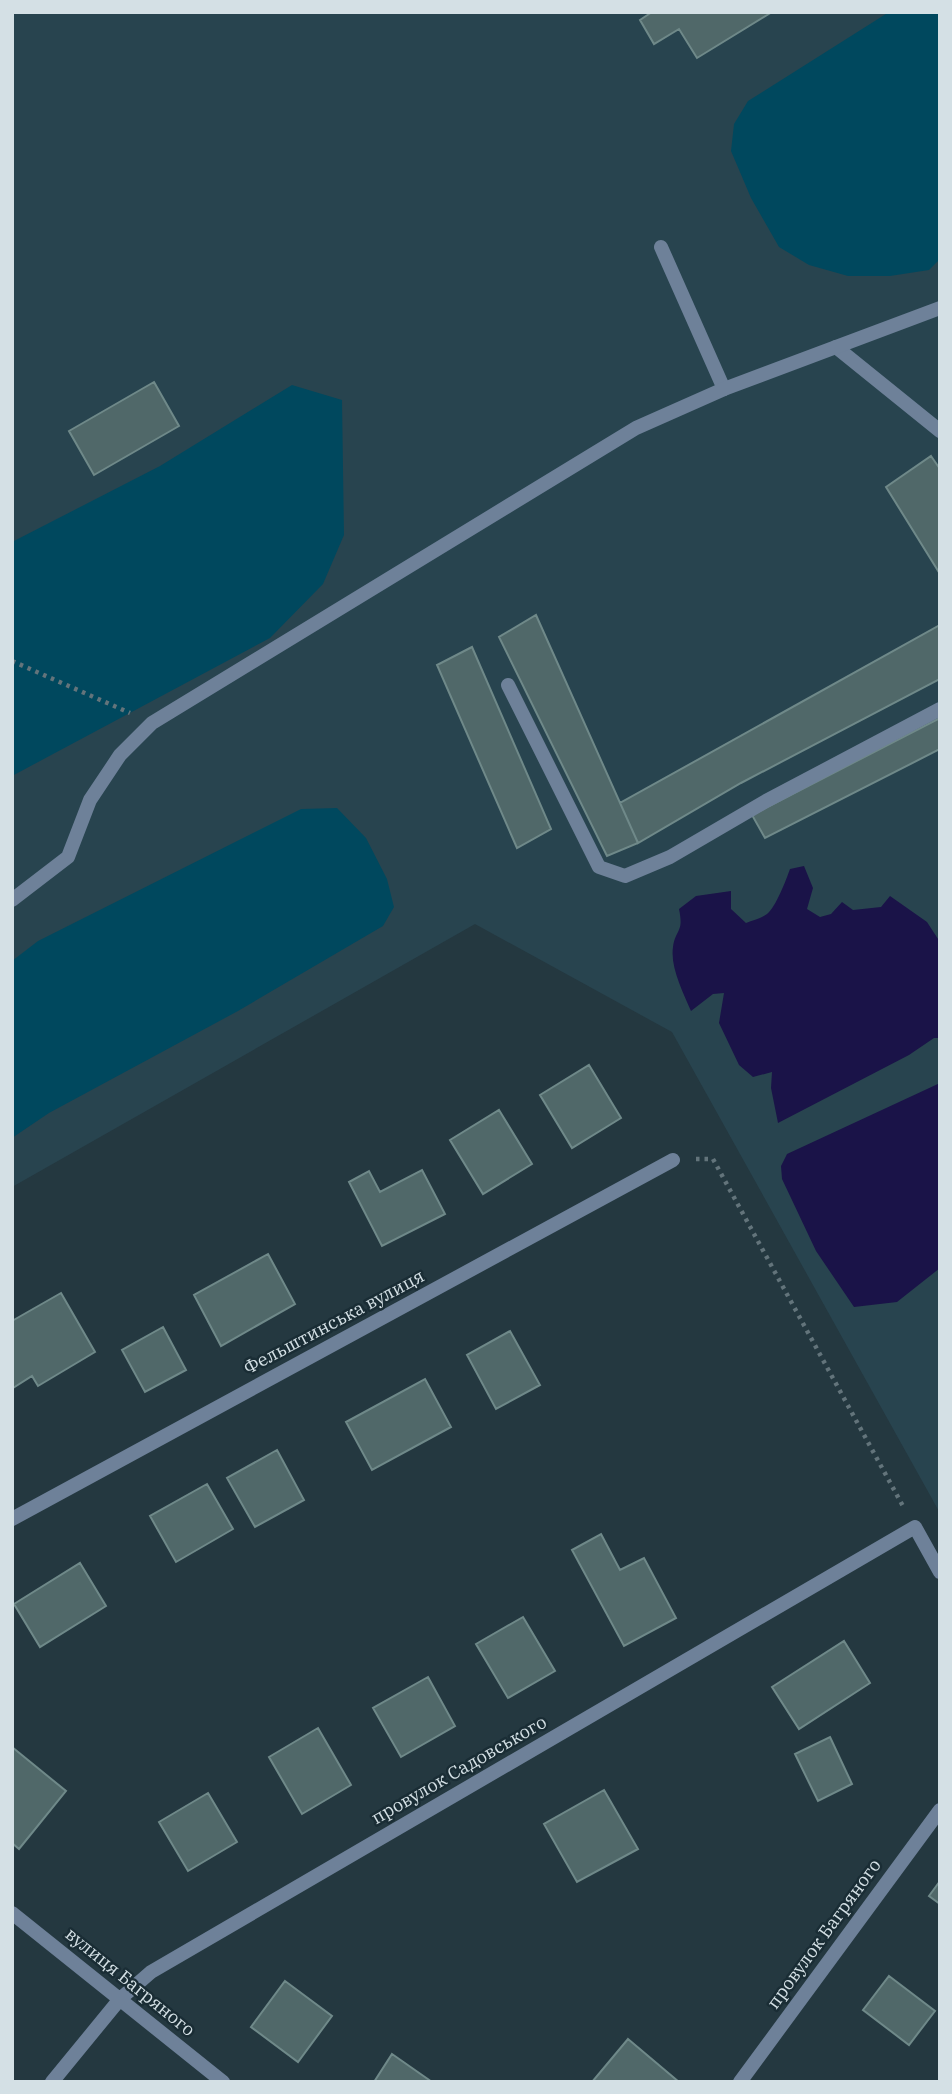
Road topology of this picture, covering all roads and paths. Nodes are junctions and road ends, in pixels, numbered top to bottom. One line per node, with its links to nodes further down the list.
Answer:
1 (661, 247): 4 (street)
2 (940, 308): 3 (street)
3 (836, 347): 4 (street); 5 (street)
4 (724, 389): 9 (street)
5 (940, 431)
6 (12, 661): 9 (path)
7 (508, 685): 8 (street)
8 (940, 709)
9 (152, 723): 10 (street)
10 (12, 900)
11 (673, 1160): 12 (street, Фельштинська вулиця); 13 (path)
12 (12, 1519)
13 (915, 1527): 14 (street); 17 (street, провулок Садовського)
14 (940, 1572)
15 (940, 1810): 20 (street, провулок Багряного)
16 (12, 1913): 17 (street, вулиця Багряного)
17 (120, 1999): 18 (street, провулок Садовського); 19 (street, вулиця Багряного)
18 (52, 2082)
19 (223, 2082)
20 (740, 2082)

